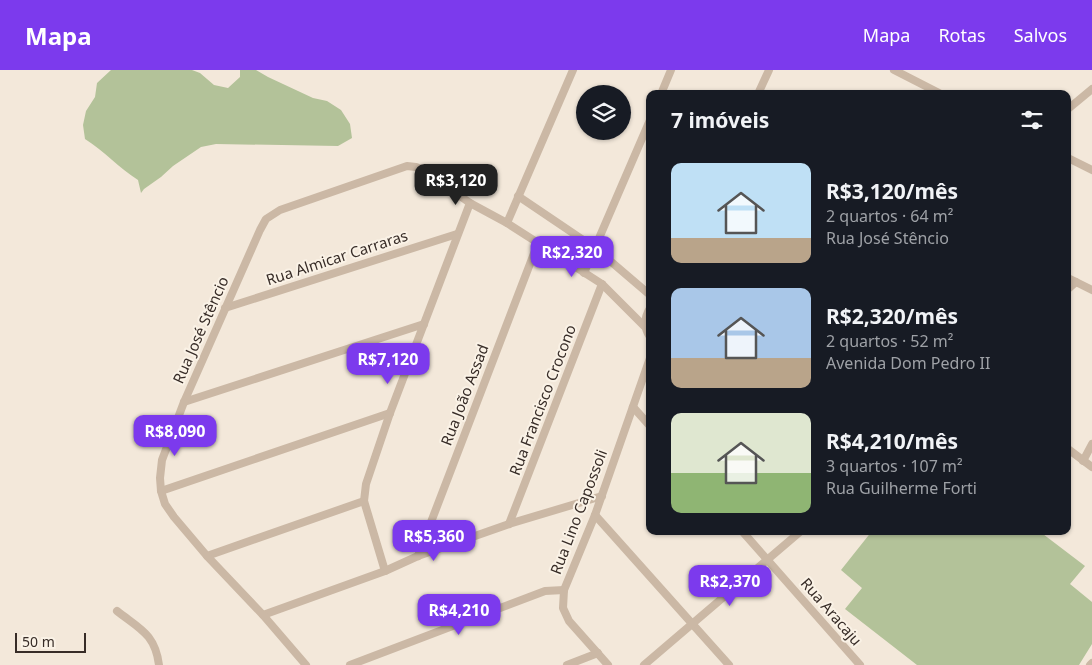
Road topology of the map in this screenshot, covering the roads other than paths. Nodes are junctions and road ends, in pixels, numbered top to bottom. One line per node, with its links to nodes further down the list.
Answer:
1 (572, 70): 13 (street)
2 (672, 70): 6 (street)
3 (769, 70): 7 (street)
4 (894, 70): 8 (street)
5 (1092, 89): 9 (street)
6 (663, 90)
7 (760, 90)
8 (933, 90)
9 (1071, 106)
10 (646, 129): 18 (street)
11 (1071, 160): 12 (street)
12 (1092, 170)
13 (518, 196): 15 (street); 18 (street)
14 (470, 202): 15 (street, Rua José Stêncio); 16 (street); 26 (street, Rua José Stêncio)
15 (507, 222): 17 (street, Rua José Stêncio)
16 (457, 234): 26 (street, Rua Almicar Carraras); 28 (street)
17 (538, 243): 19 (street, Rua José Stêncio); 48 (street, Rua João Assad)
18 (595, 248): 19 (street); 25 (street)
19 (584, 273): 22 (street, Rua José Stêncio)
20 (1071, 280): 21 (street)
21 (1076, 282): 23 (street); 24 (street)
22 (602, 284): 29 (street, Rua José Stêncio); 44 (street, Rua Francisco Crocono)
23 (1071, 287)
24 (1092, 290)
25 (646, 292)
26 (225, 308): 32 (street, Rua José Stêncio)
27 (646, 314): 29 (street)
28 (424, 324): 32 (street); 34 (street)
29 (644, 326): 30 (street, Rua José Stêncio)
30 (646, 330)
31 (646, 370): 33 (street, Rua Lino Capossoli)
32 (184, 402): 40 (street, Rua José Stêncio)
33 (633, 407): 35 (street); 41 (street, Rua Lino Capossoli)
34 (390, 413): 40 (street); 42 (street)
35 (646, 422)
36 (1092, 444): 38 (street)
37 (1071, 451): 38 (street)
38 (1083, 461): 39 (street)
39 (1092, 467)
40 (160, 491): 47 (street)
41 (602, 496): 43 (street, Rua Lino Capossoli); 44 (street)
42 (364, 500): 47 (street); 50 (street)
43 (595, 515): 51 (street, Rua Lino Capossoli); 54 (street)
44 (509, 524): 48 (street)
45 (746, 535): 49 (street, Rua Aracaju)
46 (796, 535): 49 (street)
47 (207, 556): 53 (street)
48 (418, 556): 50 (street)
49 (768, 560): 54 (street); 63 (street, Rua Aracaju)
50 (385, 571): 53 (street)
51 (564, 590): 55 (street, Rua Lino Capossoli); 58 (street)
52 (117, 612): 56 (street)
53 (263, 616): 57 (street)
54 (693, 623): 61 (street); 62 (street)
55 (598, 653): 59 (street); 60 (street, Rua Lino Capossoli)
56 (158, 665)
57 (306, 665)
58 (350, 665)
59 (566, 665)
60 (608, 665)
61 (644, 665)
62 (729, 665)
63 (860, 665)

